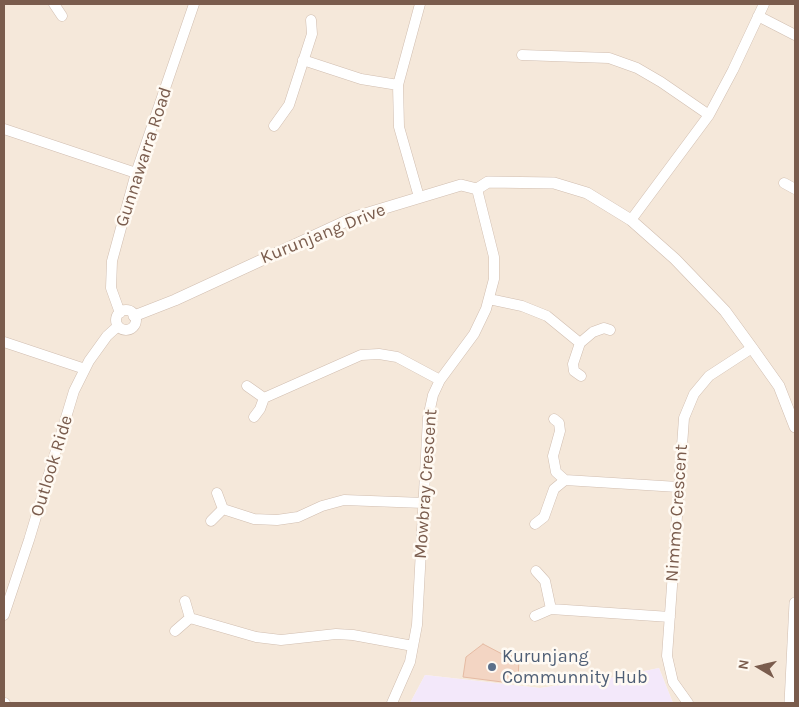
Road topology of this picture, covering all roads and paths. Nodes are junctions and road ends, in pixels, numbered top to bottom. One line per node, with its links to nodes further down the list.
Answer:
1 (54, 4): 5 (street)
2 (194, 4): 15 (street, Gunnawarra Road)
3 (420, 4): 11 (street)
4 (764, 4): 6 (street)
5 (62, 16)
6 (758, 16): 8 (street); 12 (street)
7 (311, 20): 10 (street)
8 (795, 35)
9 (522, 55): 12 (street)
10 (303, 60): 11 (street); 13 (street)
11 (398, 85): 19 (street)
12 (709, 115): 20 (street)
13 (274, 126)
14 (4, 129): 15 (street)
15 (136, 173): 22 (street, Gunnawarra Road)
16 (784, 183): 18 (street)
17 (477, 189): 19 (street, Kurunjang Drive); 20 (street, Kurunjang Drive); 21 (street, Mowbray Crescent)
18 (795, 189)
19 (419, 197): 23 (street, Kurunjang Drive)
20 (631, 220): 28 (street, Kurunjang Drive)
21 (489, 299): 27 (street); 31 (street, Mowbray Crescent)
22 (120, 313): 23 (street); 24 (street)
23 (134, 316): 24 (street)
24 (118, 326): 29 (street, Outlook Ride)
25 (610, 330): 27 (street)
26 (4, 342): 29 (street)
27 (580, 343): 30 (street)
28 (752, 348): 36 (street, Kurunjang Drive); 38 (street, Nimmo Crescent)
29 (85, 369): 48 (street, Outlook Ride)
30 (581, 376)
31 (440, 380): 33 (street); 40 (street, Mowbray Crescent)
32 (248, 386): 33 (street)
33 (264, 398): 34 (street)
34 (254, 417)
35 (554, 419): 37 (street)
36 (795, 427)
37 (565, 480): 38 (street); 43 (street)
38 (678, 487): 50 (street, Nimmo Crescent)
39 (217, 493): 41 (street)
40 (424, 503): 41 (street); 54 (street, Mowbray Crescent)
41 (224, 509): 42 (street)
42 (211, 521)
43 (535, 524)
44 (536, 570): 47 (street)
45 (185, 600): 51 (street)
46 (795, 603): 52 (street)
47 (551, 609): 49 (street); 50 (street)
48 (4, 615)
49 (535, 616)
50 (670, 616): 56 (street, Nimmo Crescent)
51 (190, 618): 53 (street); 54 (street)
52 (794, 627): 57 (street)
53 (175, 631)
54 (413, 646): 55 (street, Mowbray Crescent)
55 (392, 703)
56 (688, 703)
57 (790, 703)

